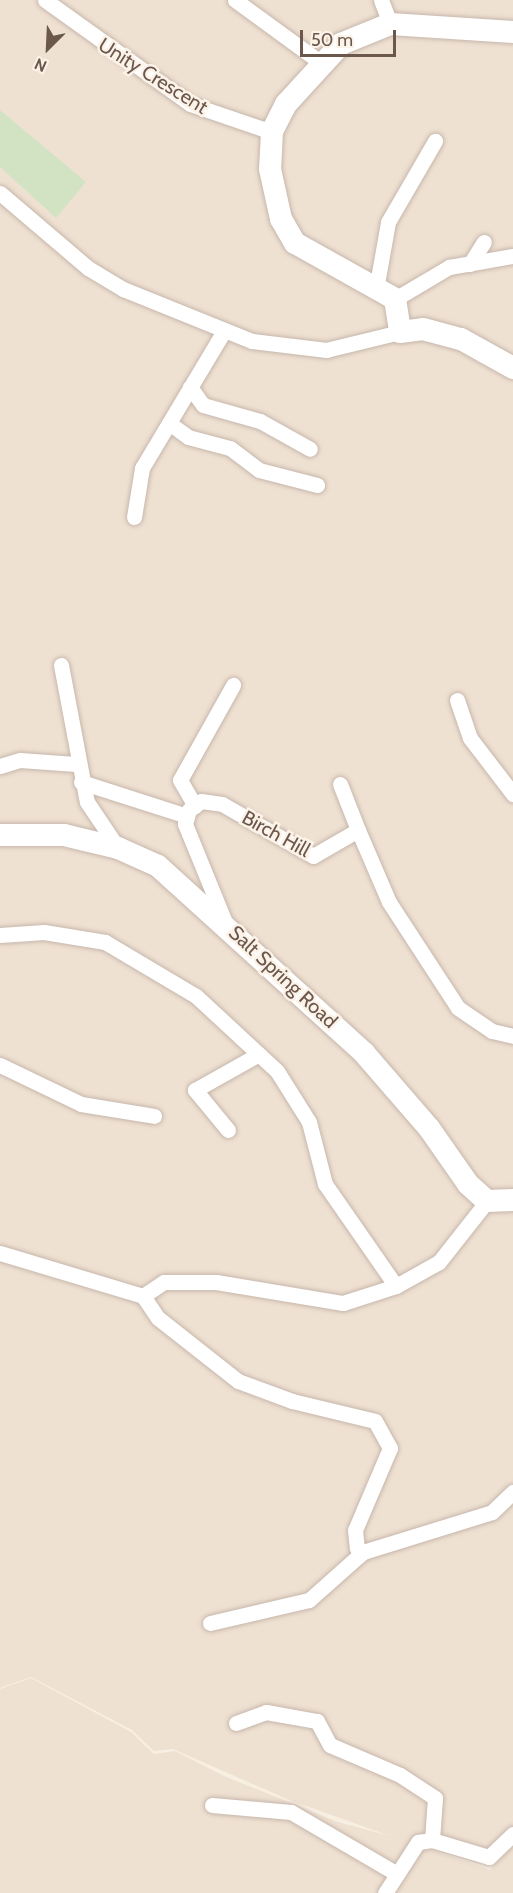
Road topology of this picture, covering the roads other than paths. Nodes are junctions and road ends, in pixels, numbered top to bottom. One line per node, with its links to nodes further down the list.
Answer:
1 (45, 0): 7 (street, Unity Crescent)
2 (235, 0): 6 (street)
3 (381, 0): 4 (street)
4 (390, 24): 5 (street); 6 (street)
5 (513, 32)
6 (320, 62): 7 (street)
7 (272, 132): 13 (street)
8 (435, 141): 13 (street)
9 (0, 193): 15 (street)
10 (484, 242): 12 (street)
11 (513, 256): 12 (street)
12 (470, 264): 14 (street)
13 (377, 284): 14 (street)
14 (395, 299): 16 (street)
15 (224, 331): 16 (street); 18 (street)
16 (400, 332): 17 (street)
17 (513, 368)
18 (190, 387): 19 (street); 20 (street)
19 (169, 423): 21 (street); 22 (street)
20 (310, 449)
21 (317, 485)
22 (134, 517)
23 (61, 665): 26 (street)
24 (233, 685): 31 (street)
25 (457, 700): 30 (street)
26 (76, 764): 27 (street); 28 (street)
27 (0, 766)
28 (81, 782): 31 (street); 34 (street)
29 (340, 784): 32 (street)
30 (513, 794)
31 (191, 811): 32 (street, Birch Hill); 35 (street)
32 (358, 830): 37 (street)
33 (0, 835): 34 (street, Salt Spring Road)
34 (118, 848): 35 (street, Salt Spring Road)
35 (225, 922): 43 (street, Salt Spring Road)
36 (0, 935): 38 (street)
37 (513, 1036)
38 (259, 1054): 41 (street); 45 (street)
39 (0, 1065): 40 (street)
40 (154, 1116)
41 (228, 1130)
42 (513, 1200): 43 (street)
43 (487, 1201): 45 (street)
44 (0, 1253): 46 (street)
45 (396, 1286): 46 (street)
46 (143, 1296): 48 (street)
47 (513, 1492): 48 (street)
48 (363, 1552): 49 (street)
49 (210, 1623)
50 (236, 1723): 53 (street)
51 (212, 1805): 54 (street)
52 (513, 1834): 53 (street)
53 (432, 1840): 54 (street)
54 (397, 1874): 55 (street)
55 (385, 1893)

